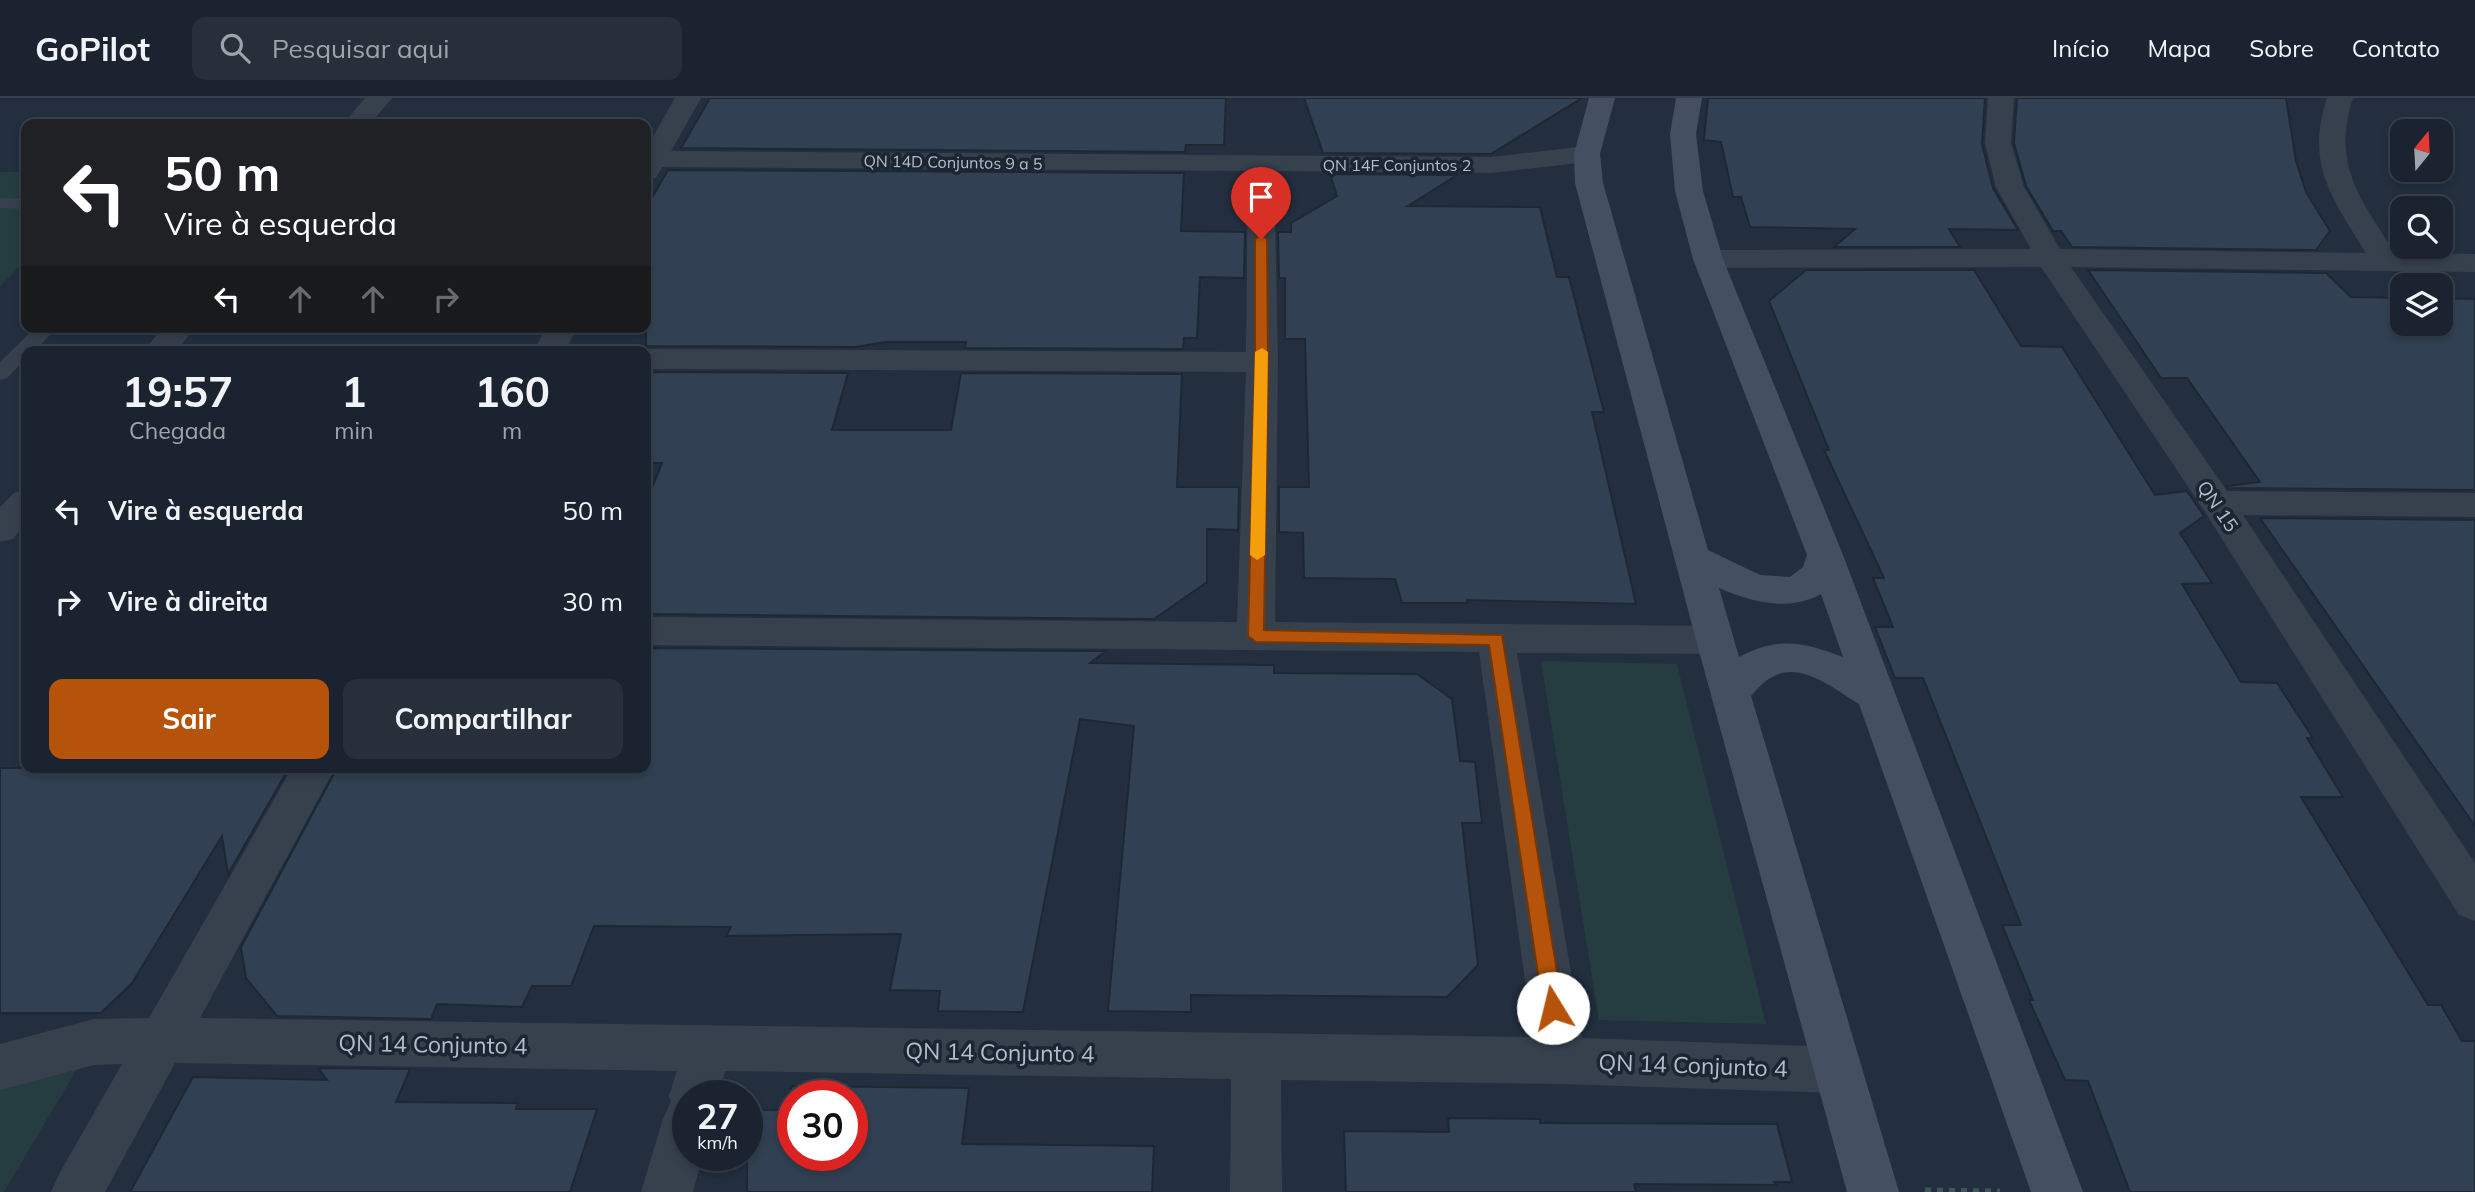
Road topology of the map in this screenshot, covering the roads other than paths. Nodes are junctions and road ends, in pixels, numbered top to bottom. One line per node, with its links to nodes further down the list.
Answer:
1 (379, 98): 7 (street)
2 (688, 98): 8 (street)
3 (1601, 98): 11 (main road)
4 (1689, 98): 15 (main road)
5 (2001, 98): 14 (street, QN 15)
6 (2340, 98): 16 (street)
7 (360, 119)
8 (651, 158)
9 (651, 163): 10 (street, QN 14D Conjuntos 9 a 5)
10 (1261, 165): 11 (street, QN 14F Conjuntos 2); 22 (street)
11 (1588, 168): 29 (main road)
12 (0, 203): 13 (lane)
13 (21, 204)
14 (2050, 258): 15 (street); 16 (street); 24 (street, QN 15)
15 (1708, 259): 28 (main road)
16 (2386, 262): 17 (street)
17 (2475, 263)
18 (41, 333): 19 (lane)
19 (28, 346)
20 (21, 353): 23 (lane)
21 (651, 359): 22 (street)
22 (1262, 362): 31 (street)
23 (0, 374)
24 (2217, 503): 25 (street); 37 (street, QN 15)
25 (2475, 505)
26 (21, 507): 27 (street)
27 (0, 530)
28 (1825, 555): 29 (main road); 35 (main road)
29 (1693, 558): 33 (main road)
30 (651, 631): 31 (street)
31 (1256, 636): 32 (street)
32 (1496, 639): 33 (street); 42 (street)
33 (1715, 640): 34 (main road)
34 (1730, 693): 35 (main road); 44 (main road)
35 (1873, 693): 51 (main road)
36 (311, 773): 39 (street)
37 (2458, 848): 38 (street, QN 15)
38 (2475, 901)
39 (163, 1040): 40 (street, QN 14 Conjunto 4); 43 (street, QN 14 Conjunto 4); 48 (street)
40 (708, 1047): 41 (street, QN 14 Conjunto 4); 45 (street)
41 (1256, 1056): 42 (street, QN 14 Conjunto 4); 50 (street)
42 (1561, 1061): 44 (street, QN 14 Conjunto 4)
43 (0, 1067)
44 (1837, 1070): 47 (main road)
45 (699, 1080)
46 (673, 1171): 49 (street)
47 (1872, 1191)
48 (78, 1192)
49 (667, 1192)
50 (1256, 1192)
51 (2057, 1192)

